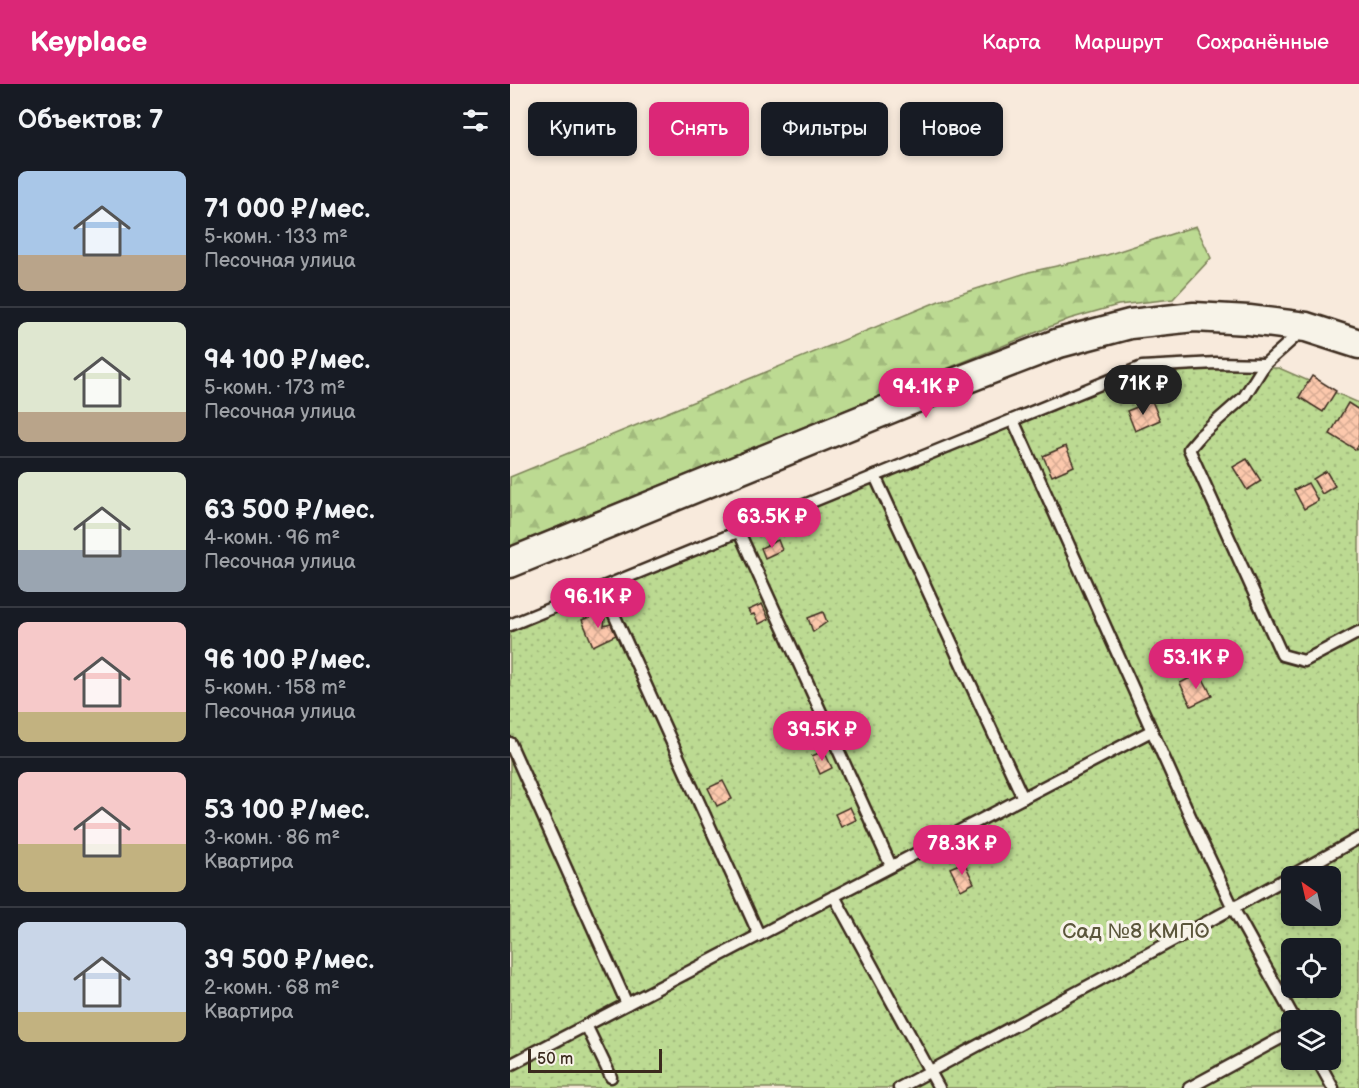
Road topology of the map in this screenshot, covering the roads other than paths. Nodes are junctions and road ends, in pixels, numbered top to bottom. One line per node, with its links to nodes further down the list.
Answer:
1 (1306, 327): 2 (main road); 3 (lane); 7 (main road)
2 (1359, 344)
3 (1265, 364): 4 (lane); 10 (lane)
4 (1013, 420): 5 (lane); 11 (lane)
5 (875, 476): 6 (lane); 13 (lane)
6 (739, 532): 8 (lane); 15 (lane)
7 (510, 563)
8 (602, 588): 9 (lane); 18 (lane)
9 (510, 625)
10 (1359, 632)
11 (1152, 731): 13 (lane); 17 (lane)
12 (510, 743): 19 (lane)
13 (1023, 798): 15 (lane)
14 (1359, 838): 17 (lane)
15 (891, 866): 16 (lane)
16 (834, 896): 18 (lane); 24 (lane)
17 (1233, 908): 20 (lane); 24 (lane)
18 (759, 935): 19 (lane)
19 (627, 1004): 21 (lane)
20 (1289, 1010)
21 (586, 1025): 23 (lane); 26 (lane)
22 (1281, 1038): 29 (lane)
23 (510, 1065)
24 (931, 1070): 27 (lane); 28 (lane)
25 (1323, 1070): 30 (lane)
26 (611, 1077)
27 (899, 1088)
28 (939, 1088)
29 (1188, 1088)
30 (1333, 1088)

